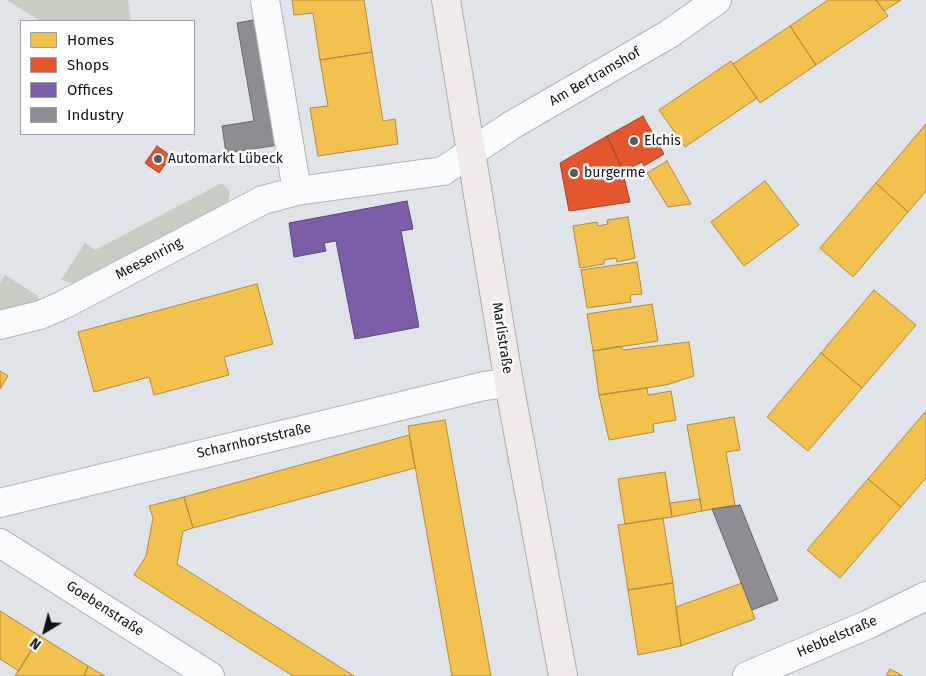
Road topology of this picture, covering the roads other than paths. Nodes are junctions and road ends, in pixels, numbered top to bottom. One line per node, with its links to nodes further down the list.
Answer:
1 (265, 0): 5 (street)
2 (446, 0): 4 (main road, Marlistraße)
3 (717, 0): 4 (street, Am Bertramshof)
4 (472, 153): 5 (street, Meesenring); 7 (main road, Marlistraße)
5 (297, 191): 6 (street, Meesenring)
6 (0, 325)
7 (509, 383): 8 (street, Scharnhorststraße); 13 (main road, Marlistraße)
8 (0, 502)
9 (0, 543): 11 (street, Goebenstraße)
10 (926, 596): 14 (street, Hebbelstraße)
11 (181, 668): 12 (street, Goebenstraße)
12 (210, 676)
13 (563, 676)
14 (746, 676)

